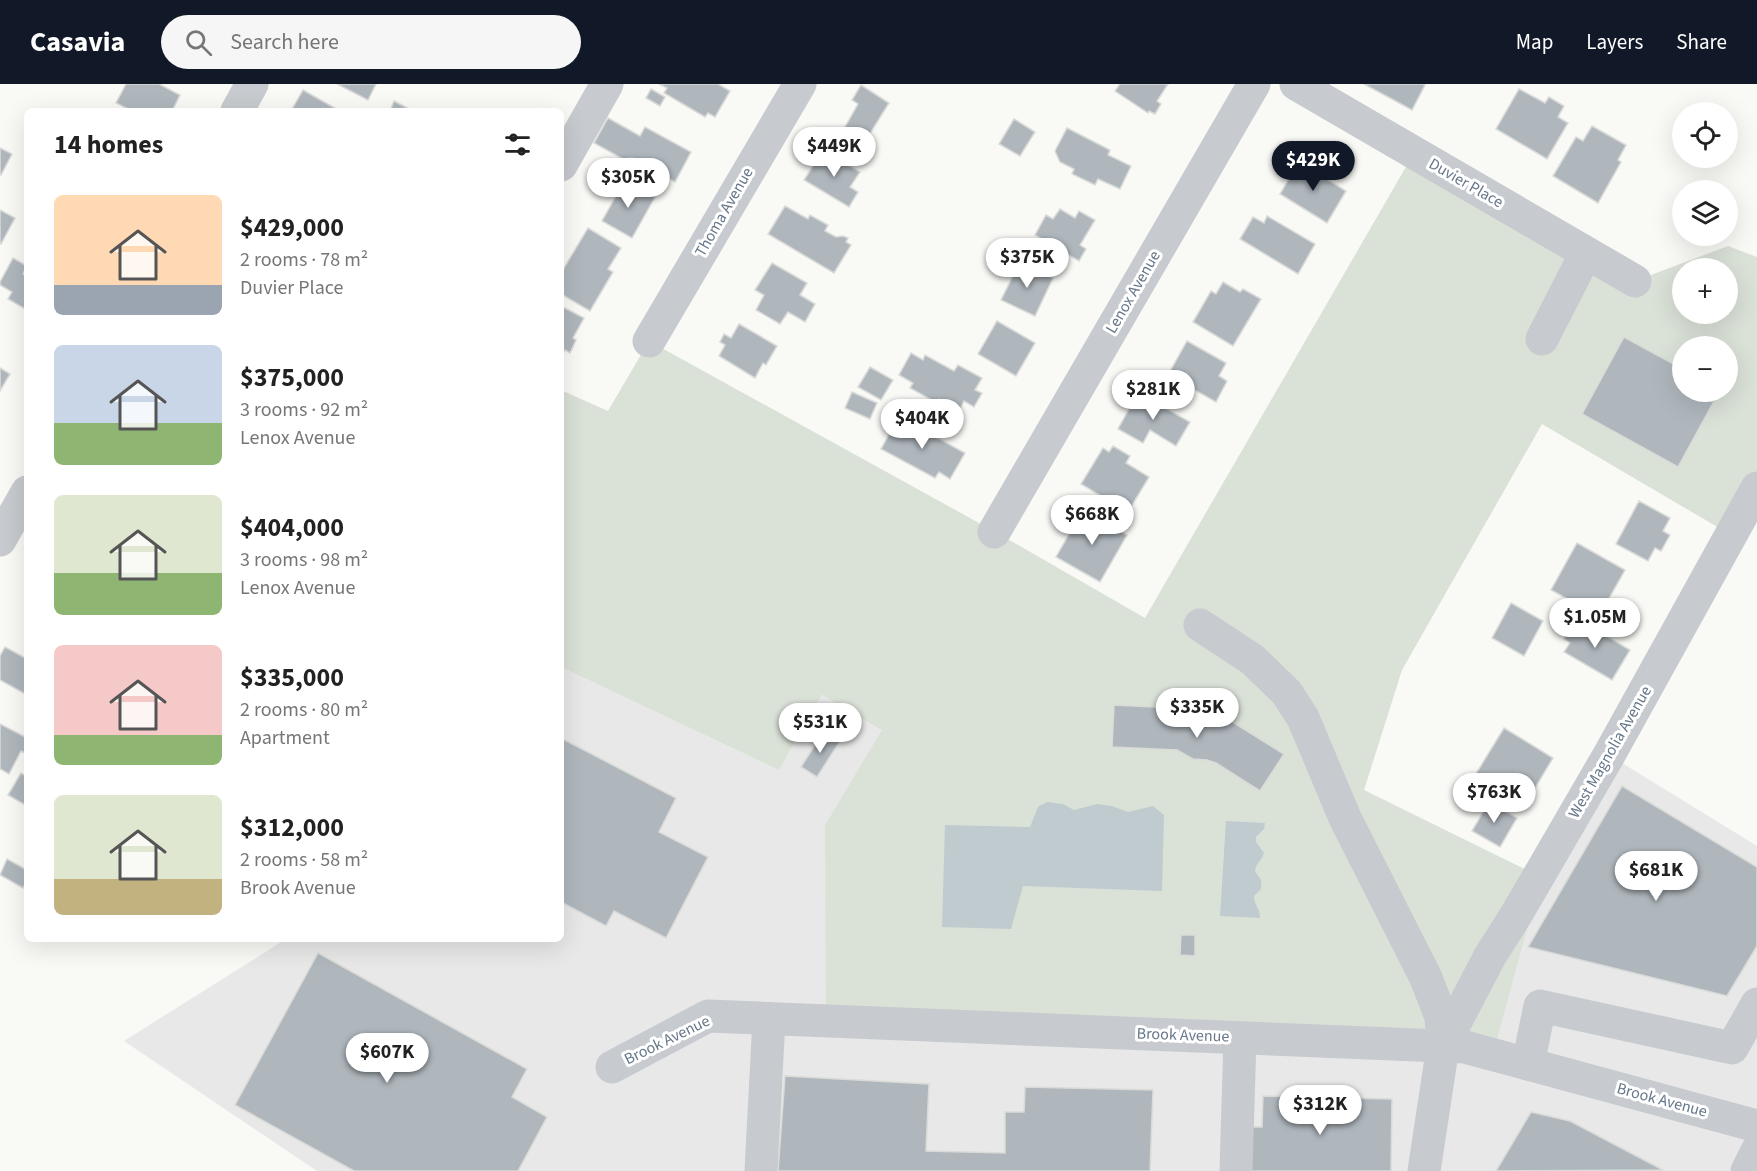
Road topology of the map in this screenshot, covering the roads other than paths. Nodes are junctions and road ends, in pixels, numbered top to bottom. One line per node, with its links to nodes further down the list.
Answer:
1 (252, 84): 6 (street)
2 (607, 84): 7 (street)
3 (800, 84): 11 (street, Thoma Avenue)
4 (1254, 84): 14 (street, Lenox Avenue)
5 (1296, 84): 8 (street, Duvier Place)
6 (239, 108)
7 (564, 160)
8 (1586, 253): 9 (street, Duvier Place); 10 (street)
9 (1635, 281)
10 (1542, 339)
11 (649, 340)
12 (1757, 488): 20 (street, West Magnolia Avenue)
13 (24, 497): 15 (street)
14 (994, 532)
15 (0, 540)
16 (1200, 625): 20 (street)
17 (1757, 1004): 21 (street)
18 (769, 1019): 19 (street, Brook Avenue); 22 (street, Brook Avenue); 25 (street)
19 (1240, 1038): 20 (street, Brook Avenue); 26 (street)
20 (1443, 1046): 21 (street, Brook Avenue); 27 (street)
21 (1528, 1064): 23 (street, Brook Avenue)
22 (612, 1067)
23 (1757, 1126)
24 (1757, 1151): 28 (street)
25 (761, 1171)
26 (1236, 1171)
27 (1424, 1171)
28 (1747, 1171)

